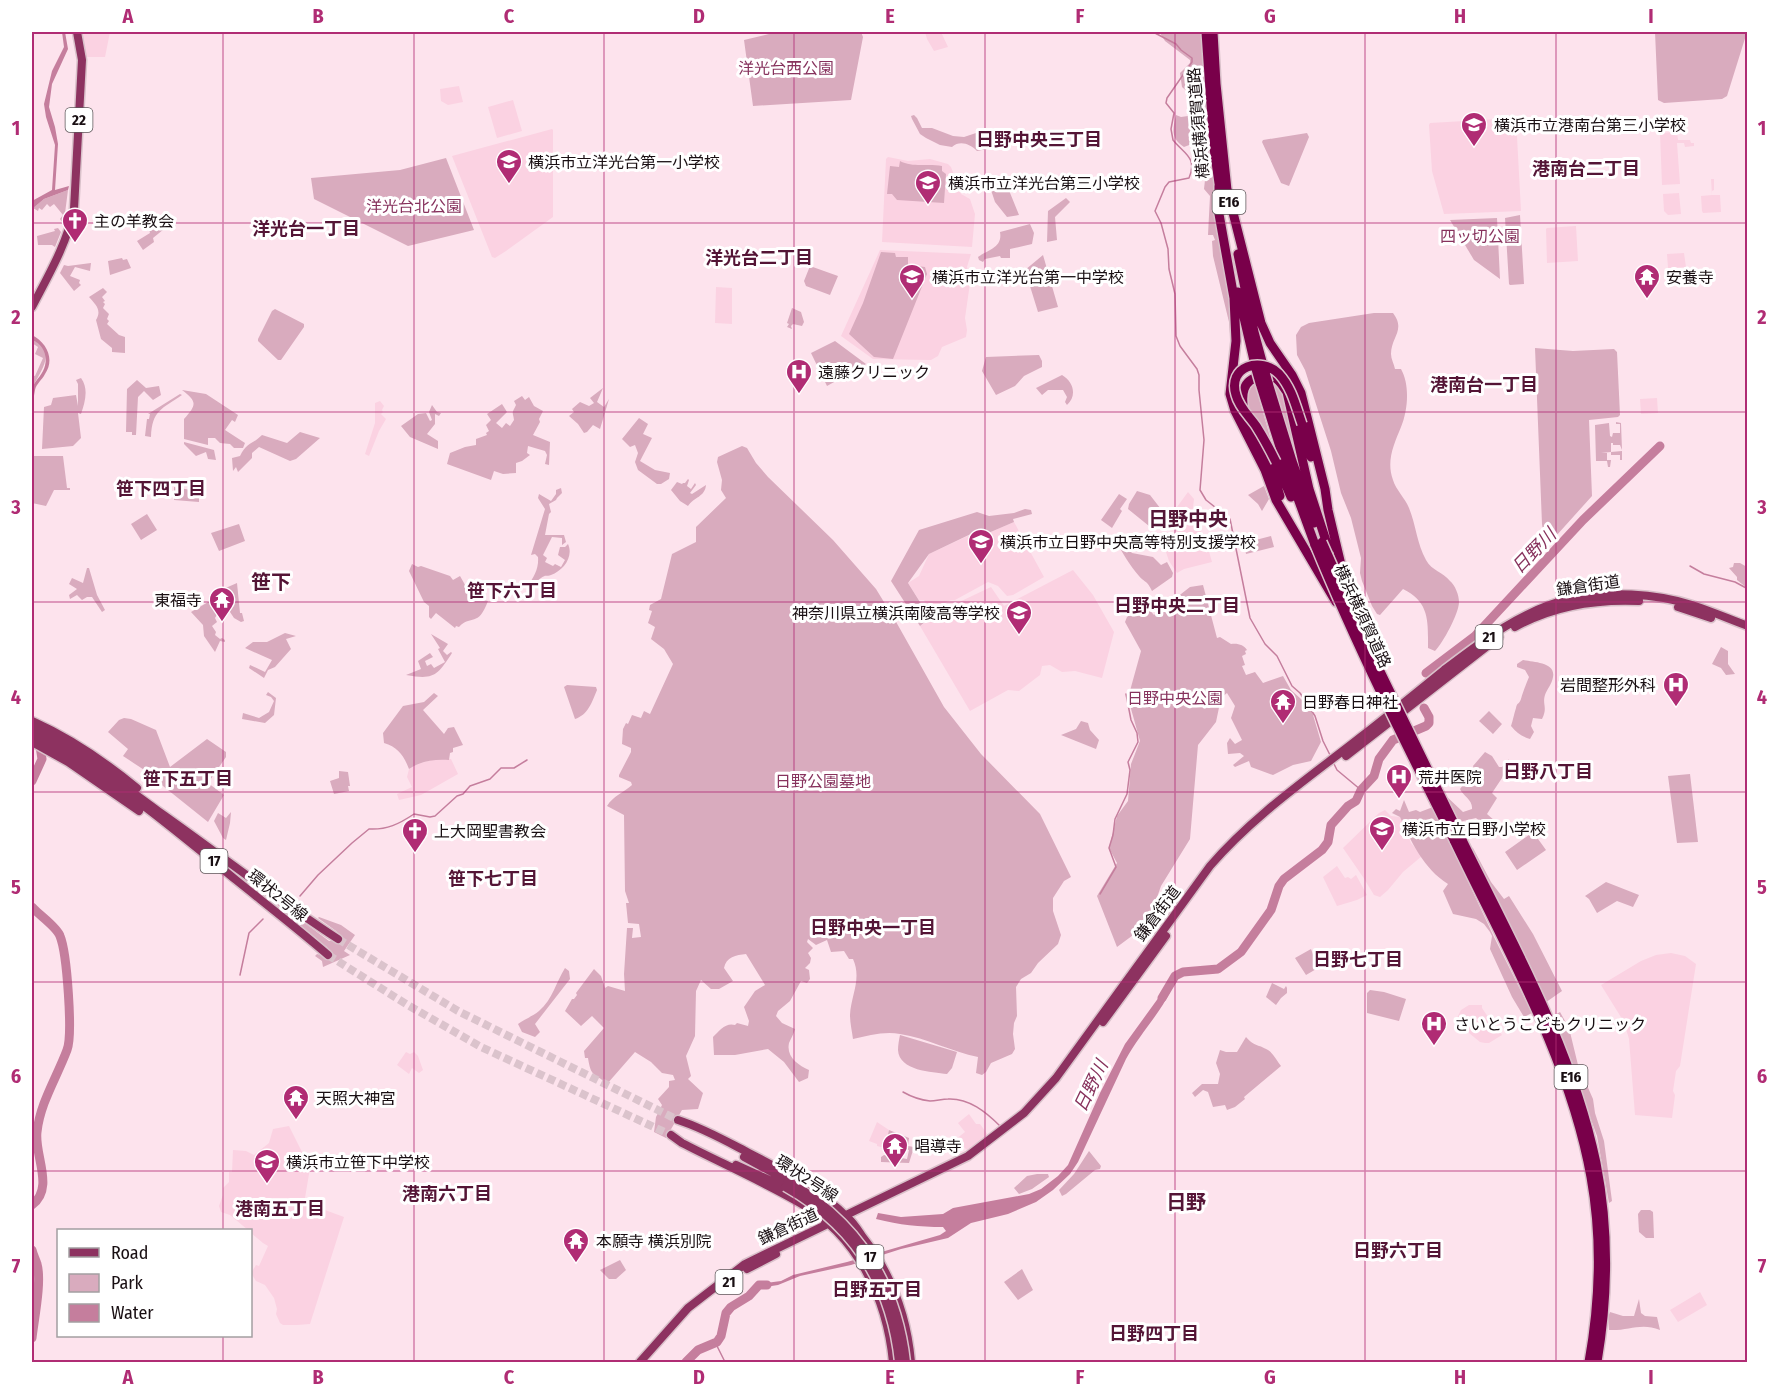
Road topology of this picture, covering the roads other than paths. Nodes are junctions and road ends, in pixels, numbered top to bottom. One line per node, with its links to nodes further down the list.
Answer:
1 (78, 32): 5 (main road, 22)
2 (1206, 32): 4 (highway, 横浜横須賀道路 / E16)
3 (1214, 32): 4 (highway, 横浜横須賀道路 / E16)
4 (1223, 185): 6 (highway); 7 (highway); 8 (highway, 横浜横須賀道路 / E16, bridge)
5 (32, 307)
6 (1328, 510): 8 (highway, bridge); 11 (highway)
7 (1287, 518): 8 (highway); 12 (highway)
8 (1321, 543): 19 (highway, 横浜横須賀道路 / E16, bridge); 19 (highway, 横浜横須賀道路 / E16, bridge)
9 (1748, 626): 11 (main road, 鎌倉街道 / 21)
10 (1748, 632): 11 (main road, 鎌倉街道 / 21)
11 (1401, 709): 12 (main road, 鎌倉街道 / 21)
12 (1391, 717): 24 (main road, 鎌倉街道 / 21)
13 (32, 721): 18 (main road, 環状2号線 / 17)
14 (32, 728): 17 (main road, 環状2号線 / 17)
15 (32, 734): 17 (main road, 環状2号線 / 17)
16 (32, 742): 20 (main road, 17)
17 (97, 769): 18 (main road, 環状2号線 / 17); 20 (main road, 環状2号線 / 17)
18 (178, 824): 21 (main road, 環状2号線 / 17)
19 (1458, 840): 26 (highway, 横浜横須賀道路 / E16)
20 (228, 873): 22 (main road, 環状2号線 / 17)
21 (338, 939)
22 (328, 955)
23 (787, 1184): 24 (main road, 環状2号線 / 17); 25 (main road, 環状2号線 / 17); 30 (main road, 環状2号線 / 17, bridge); 31 (main road, 環状2号線 / 17, bridge)
24 (847, 1217): 25 (main road, 鎌倉街道 / 21); 32 (main road)
25 (830, 1226): 27 (main road, 鎌倉街道 / 21); 28 (main road, 鎌倉街道 / 21); 29 (main road, bridge)
26 (1598, 1333): 33 (highway, 横浜横須賀道路 / E16); 34 (highway, 横浜横須賀道路 / E16)
27 (640, 1362)
28 (646, 1362)
29 (893, 1362)
30 (900, 1362)
31 (906, 1362)
32 (911, 1362)
33 (1589, 1362)
34 (1597, 1362)

